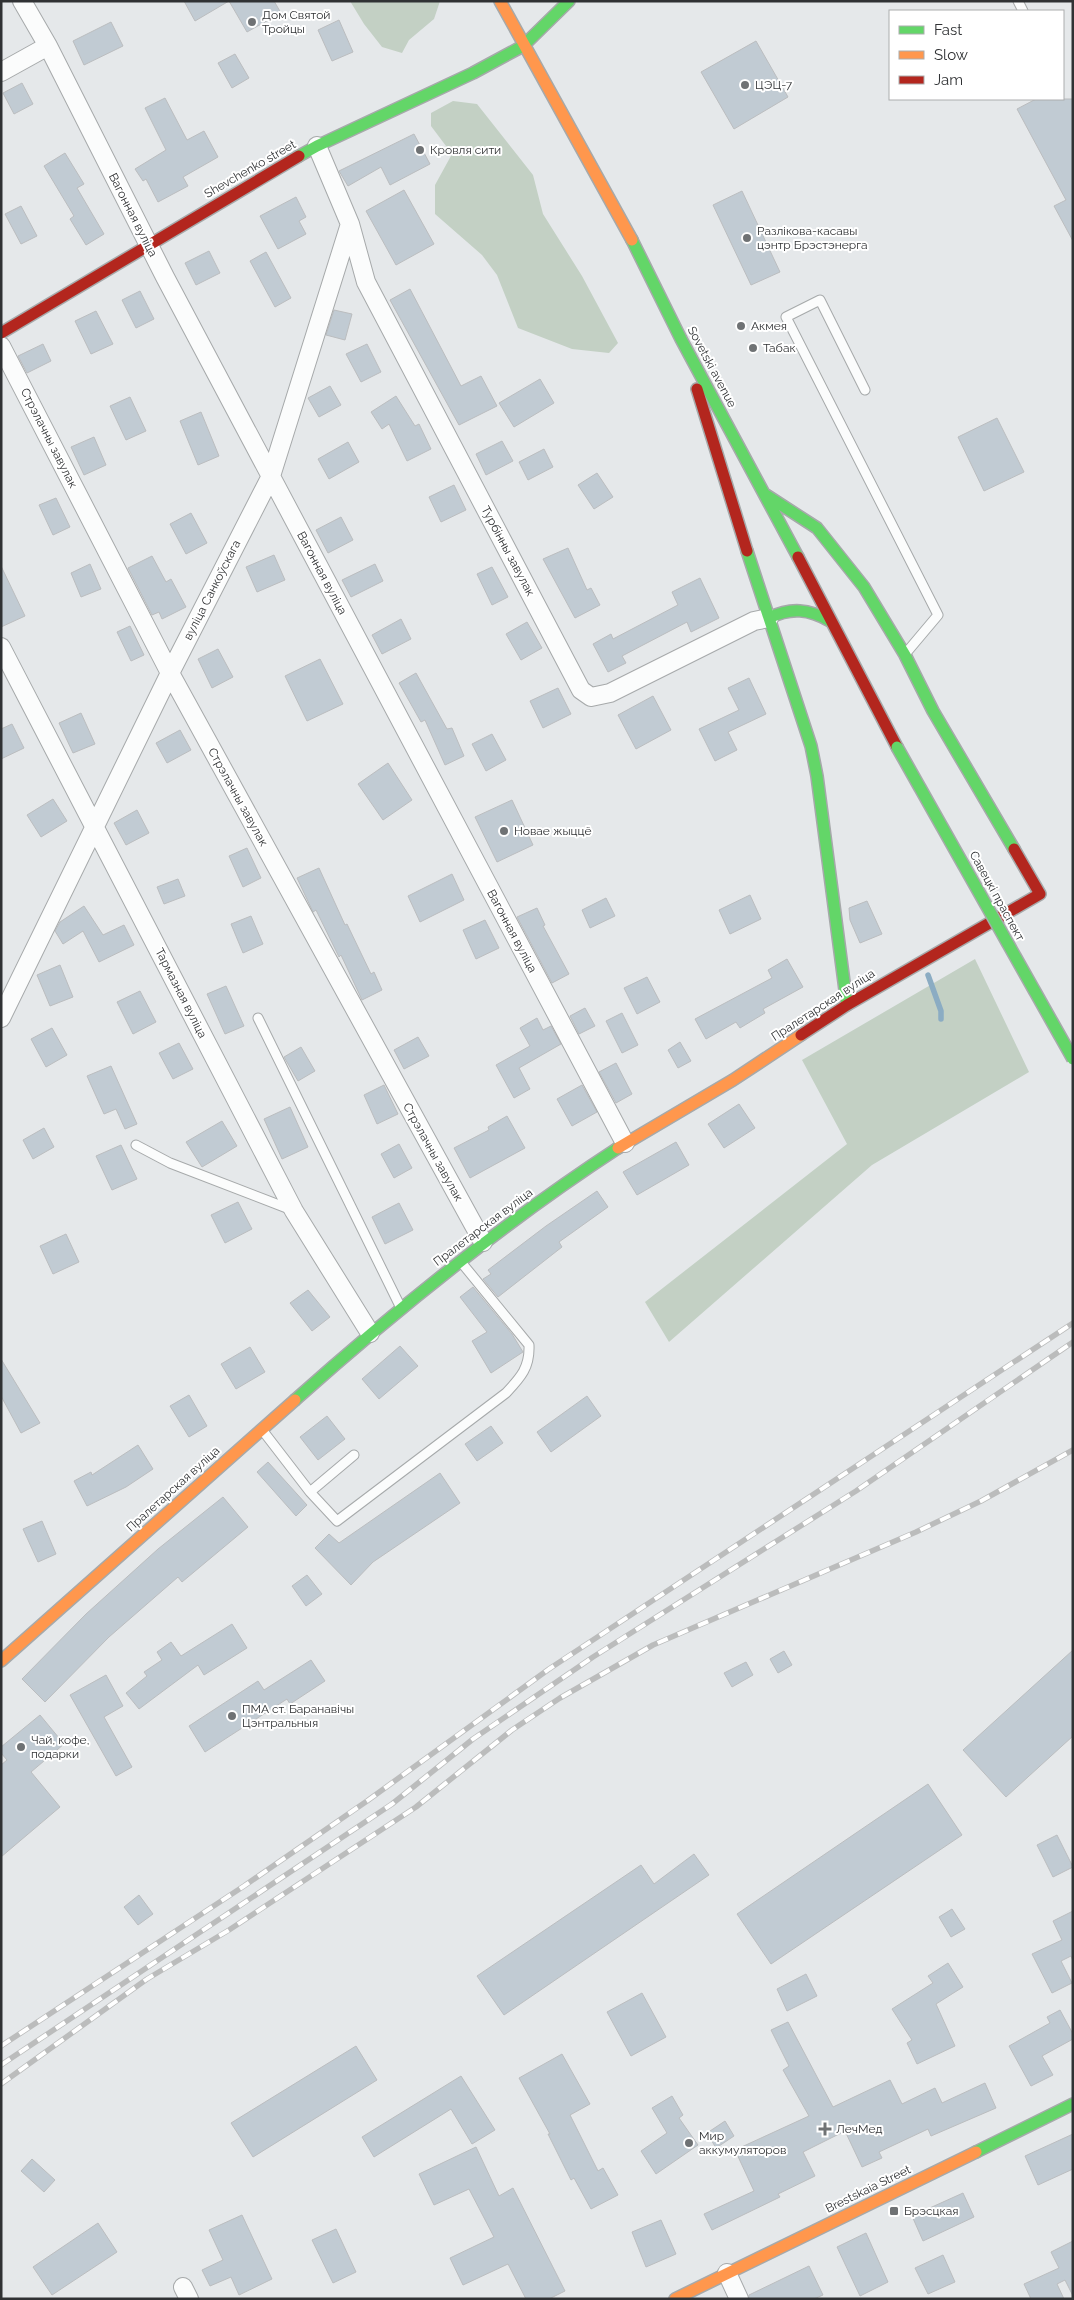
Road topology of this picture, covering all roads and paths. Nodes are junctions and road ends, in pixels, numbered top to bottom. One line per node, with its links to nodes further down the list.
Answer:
1 (22, 1): 4 (street, Вагонная вуліца)
2 (500, 1): 5 (main road, Sovetski avenue)
3 (569, 1): 5 (main road, Shevchenko street)
4 (48, 46): 6 (street); 9 (street, Вагонная вуліца)
5 (523, 46): 7 (main road, Shevchenko street); 11 (main road, Sovetski avenue)
6 (1, 72)
7 (317, 146): 8 (street); 9 (main road, Shevchenko street)
8 (350, 224): 14 (street, вуліца Санкоўскага); 16 (street, Турбінны завулак)
9 (148, 245): 10 (main road, Shevchenko street); 14 (street, Вагонная вуліца)
10 (1, 333)
11 (682, 339): 15 (main road, Sovetski avenue); 16 (main road)
12 (1, 346): 20 (street, Стрэлачны завулак)
13 (865, 390): 19 (lane)
14 (271, 476): 20 (street, вуліца Санкоўскага); 27 (street, Вагонная вуліца)
15 (766, 495): 17 (main road, Sovetski avenue); 19 (main road)
16 (769, 618): 17 (main road); 23 (main road)
17 (830, 621): 21 (main road, Sovetski avenue)
18 (1, 647): 22 (street, Тармазная вуліца)
19 (904, 655): 23 (main road, Пралетарская вуліца)
20 (170, 673): 22 (street, вуліца Санкоўскага); 30 (street, Стрэлачны завулак)
21 (897, 747): 26 (main road, Савецкі праспект, bridge)
22 (95, 827): 24 (street, вуліца Санкоўскага); 29 (street, Тармазная вуліца)
23 (847, 1005): 27 (main road, Пралетарская вуліца)
24 (1, 1018)
25 (258, 1018): 32 (lane)
26 (1073, 1059)
27 (625, 1143): 30 (main road, Пралетарская вуліца)
28 (136, 1145): 29 (lane)
29 (294, 1211): 33 (street, Тармазная вуліца)
30 (483, 1242): 31 (main road, Пралетарская вуліца)
31 (460, 1261): 32 (main road, Пралетарская вуліца); 36 (lane)
32 (401, 1308): 33 (main road, Пралетарская вуліца)
33 (370, 1333): 34 (main road, Пралетарская вуліца)
34 (261, 1429): 36 (lane); 37 (main road, Пралетарская вуліца)
35 (354, 1455): 36 (lane)
36 (310, 1492)
37 (1, 1661)
38 (1073, 2104): 39 (main road, Brestskaia Street)
39 (728, 2273): 40 (main road, Brestskaia Street); 41 (street)
40 (675, 2299)
41 (739, 2299)

